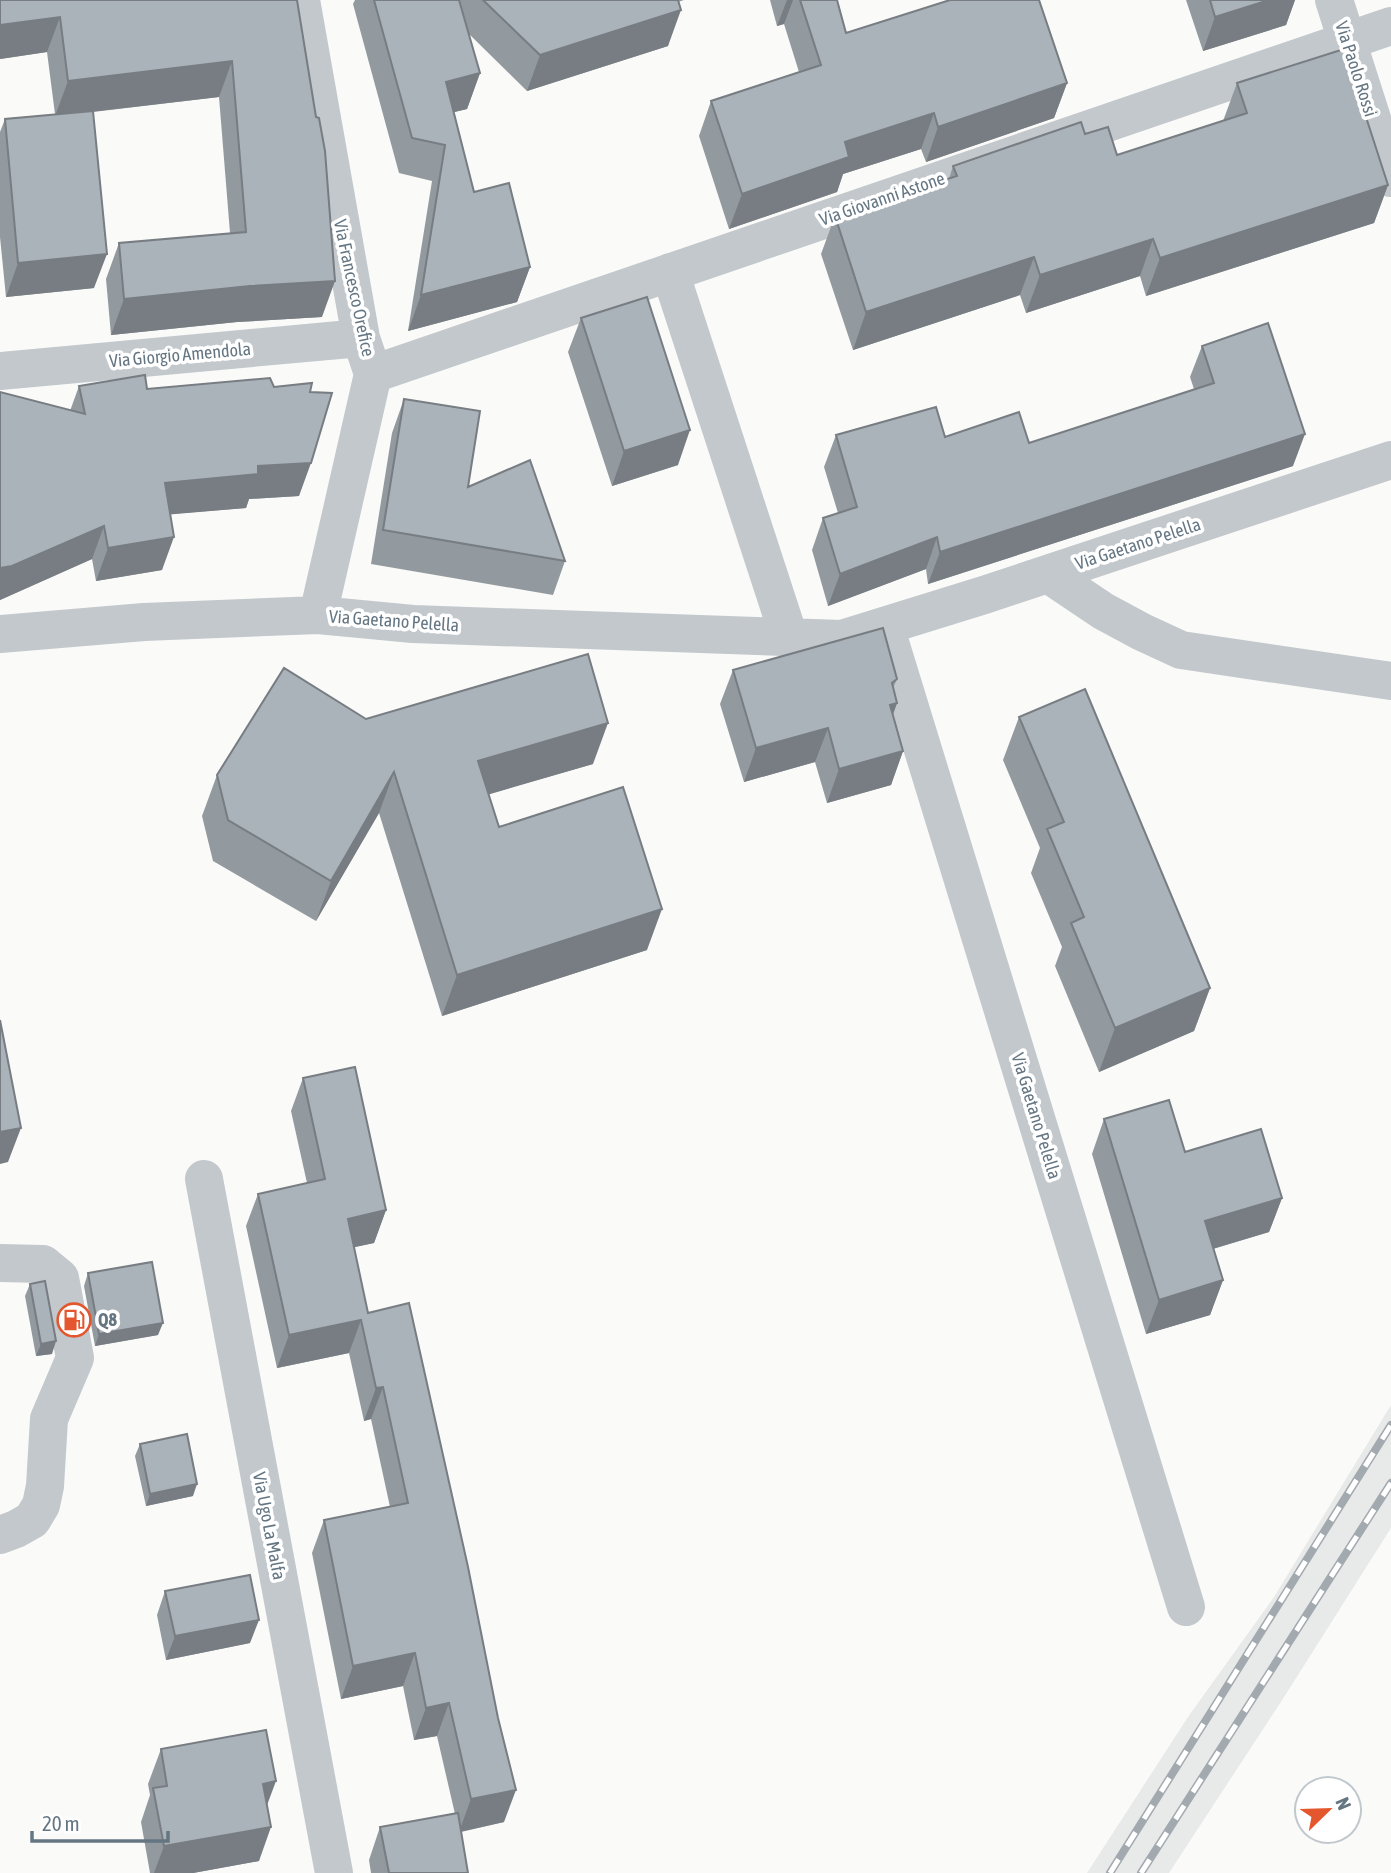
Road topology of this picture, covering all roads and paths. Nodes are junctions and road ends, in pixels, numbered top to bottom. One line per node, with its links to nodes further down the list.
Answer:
1 (301, 0): 7 (street, Via Francesco Orefice)
2 (1334, 0): 4 (street, Via Paolo Rossi)
3 (1391, 26): 4 (street, Via Giovanni Astone)
4 (1347, 40): 5 (street, Via Paolo Rossi); 6 (street, Via Giovanni Astone)
5 (1391, 178)
6 (670, 272): 9 (street, Via Giovanni Astone); 15 (street)
7 (360, 338): 8 (street, Via Giorgio Amendola); 9 (street, Via Francesco Orefice)
8 (0, 371)
9 (373, 374): 12 (street, Via Francesco Orefice)
10 (1391, 460): 11 (street, Via Gaetano Pelella)
11 (1048, 574): 13 (street, Via Gaetano Pelella); 16 (street)
12 (318, 615): 14 (street, Via Gaetano Pelella); 15 (street, Via Gaetano Pelella)
13 (885, 626): 15 (street, Via Gaetano Pelella); 20 (street, Via Gaetano Pelella)
14 (0, 634)
15 (789, 638)
16 (1391, 681)
17 (204, 1179): 21 (street, Via Ugo La Malfa)
18 (0, 1263): 19 (street)
19 (0, 1535)
20 (1186, 1607)
21 (334, 1873)

